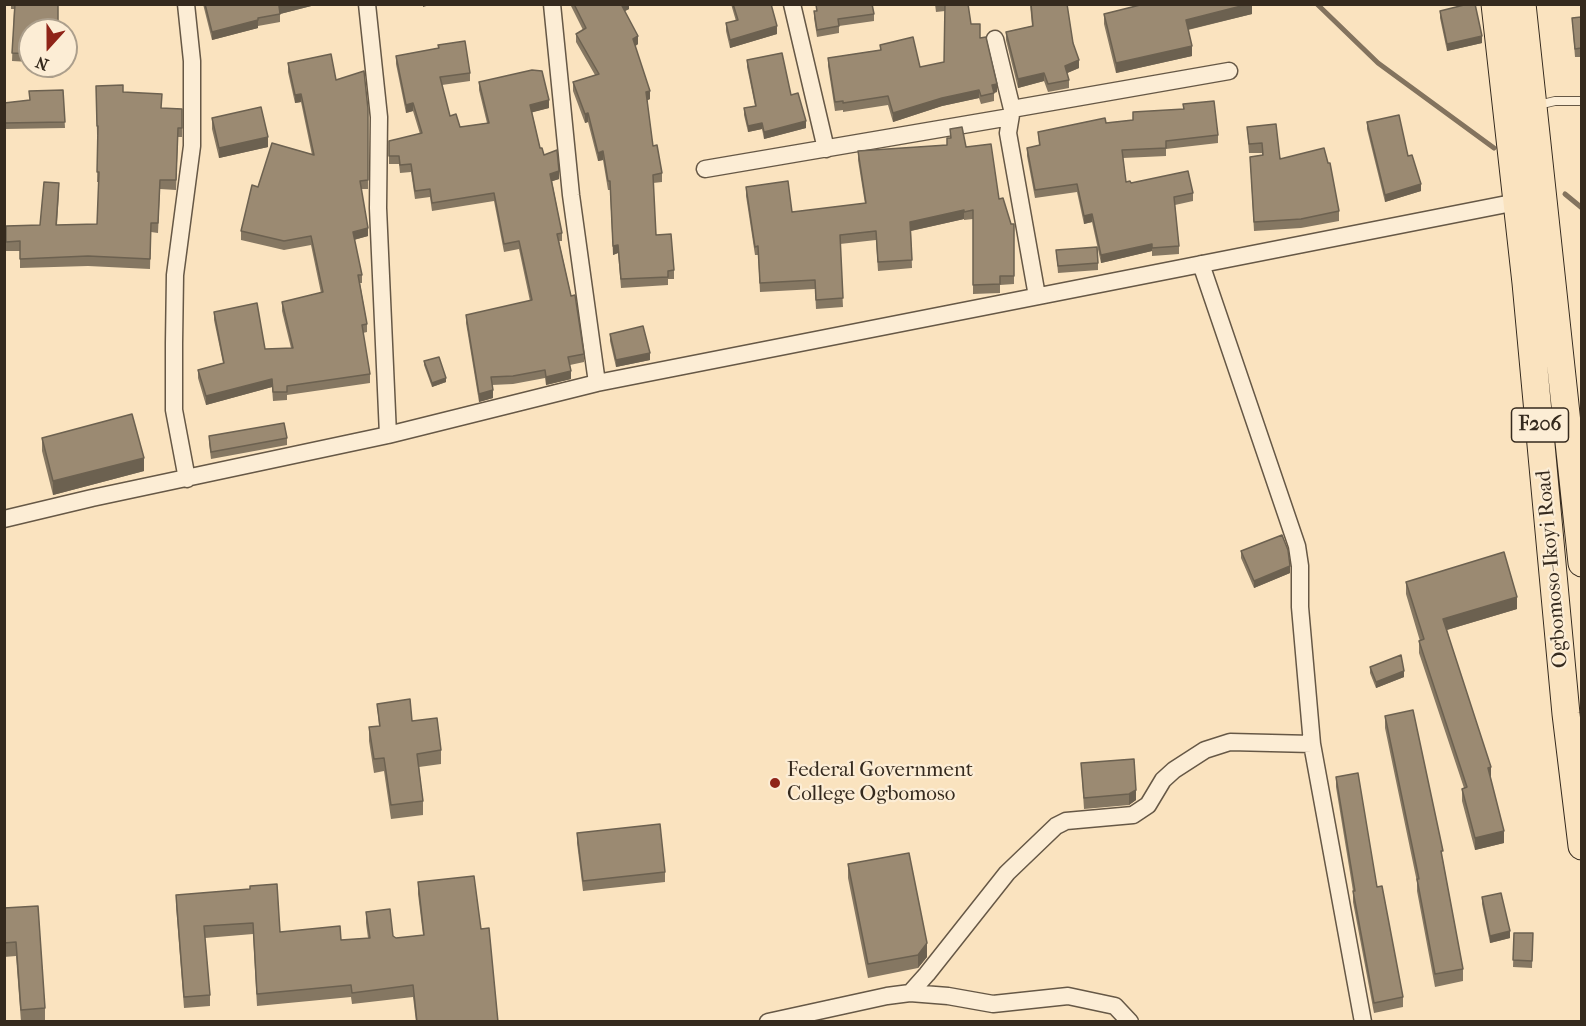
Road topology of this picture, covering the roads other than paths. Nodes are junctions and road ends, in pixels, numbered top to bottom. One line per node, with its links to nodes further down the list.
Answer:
1 (186, 4): 19 (street)
2 (367, 4): 18 (street)
3 (552, 4): 17 (street)
4 (792, 4): 12 (street)
5 (1495, 4): 14 (main road, Ogbomoso-Ikoyi Road / F206)
6 (1522, 4): 10 (main road, Ogbomoso-Ikoyi Road / F206)
7 (995, 39): 11 (street)
8 (1229, 71): 11 (street)
9 (1581, 102): 10 (lane)
10 (1532, 107): 21 (main road, Ogbomoso-Ikoyi Road / F206)
11 (1011, 113): 12 (street); 16 (street)
12 (826, 149): 13 (street)
13 (705, 169)
14 (1517, 202): 15 (street); 23 (main road, Ogbomoso-Ikoyi Road / F206)
15 (1201, 264): 16 (street); 22 (street)
16 (1037, 296): 17 (street)
17 (597, 383): 18 (street)
18 (388, 435): 19 (street)
19 (187, 479): 20 (street)
20 (4, 519)
21 (1581, 563)
22 (1312, 744): 24 (street); 27 (street)
23 (1581, 846)
24 (910, 993): 25 (street); 26 (street)
25 (768, 1022)
26 (1130, 1022)
27 (1363, 1022)

